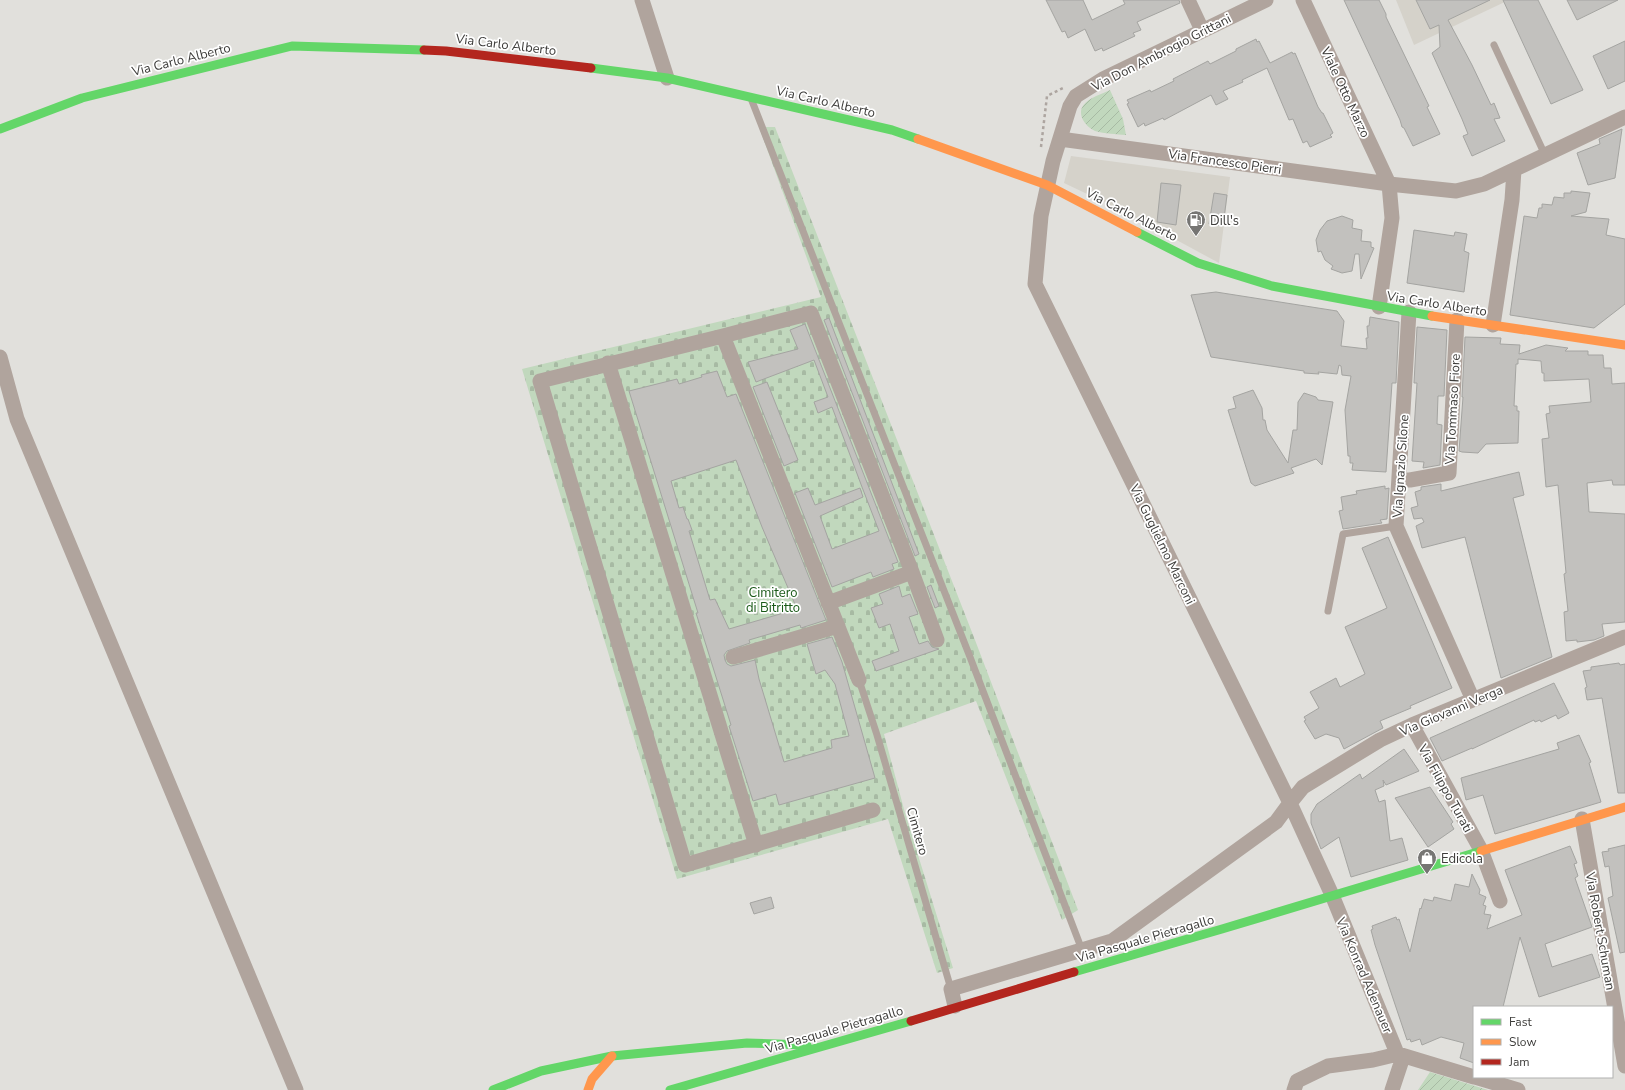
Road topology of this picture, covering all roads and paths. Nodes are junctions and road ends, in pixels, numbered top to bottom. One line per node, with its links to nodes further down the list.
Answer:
1 (642, 0): 7 (street)
2 (1188, 0): 5 (street)
3 (1266, 0): 5 (street, Via Don Ambrogio Grittani)
4 (1303, 0): 14 (street, Viale Otto Marzo)
5 (1202, 30): 11 (street, Via Don Ambrogio Grittani)
6 (1494, 45): 12 (lane)
7 (667, 78): 8 (street, Via Carlo Alberto); 10 (street, Via Carlo Alberto)
8 (751, 98): 15 (street, Via Carlo Alberto); 45 (lane)
9 (1625, 117): 12 (street, Via Francesco Pierri)
10 (0, 128)
11 (1060, 139): 14 (street, Via Francesco Pierri); 15 (street, Via Don Ambrogio Grittani)
12 (1546, 155): 13 (street, Via Francesco Pierri)
13 (1514, 170): 14 (street, Via Francesco Pierri); 19 (street)
14 (1389, 184): 16 (street)
15 (1047, 185): 16 (street, Via Carlo Alberto); 36 (street, Via Guglielmo Marconi)
16 (1379, 307): 17 (street, Via Carlo Alberto)
17 (1409, 312): 18 (street, Via Carlo Alberto); 24 (street, Via Ignazio Silone)
18 (1457, 320): 19 (street, Via Carlo Alberto); 24 (street, Via Tommaso Fiore)
19 (1493, 325): 21 (street, Via Carlo Alberto)
20 (723, 336): 23 (street); 26 (street); 27 (street)
21 (1625, 345)
22 (0, 357): 55 (street)
23 (608, 363): 40 (street); 40 (street)
24 (1399, 480): 25 (street, Via Ignazio Silone)
25 (1396, 526): 28 (lane); 34 (street, Via Ignazio Silone)
26 (912, 572): 27 (street); 31 (street)
27 (828, 603): 29 (street)
28 (1328, 611)
29 (838, 626): 32 (street); 33 (street)
30 (1625, 637): 34 (street, Via Giovanni Verga)
31 (937, 640)
32 (733, 657)
33 (859, 680): 47 (lane, Cimitero)
34 (1473, 700): 35 (street, Via Giovanni Verga)
35 (1412, 725): 36 (street, Via Giovanni Verga); 41 (street, Via Filippo Turati)
36 (1290, 803): 42 (street, Via Guglielmo Marconi); 44 (street, Via Giovanni Verga)
37 (1625, 806): 39 (street, Via Pasquale Pietragallo)
38 (873, 810): 40 (street)
39 (1582, 819): 41 (street, Via Pasquale Pietragallo); 52 (street, Via Robert Schuman)
40 (756, 845)
41 (1481, 850): 42 (street, Via Pasquale Pietragallo); 43 (street, Via Filippo Turati)
42 (1332, 895): 46 (street, Via Pasquale Pietragallo); 50 (street, Via Konrad Adenauer)
43 (1500, 902)
44 (1112, 941): 45 (street, Via Giovanni Verga); 46 (street)
45 (1082, 950): 47 (street, Via Giovanni Verga)
46 (1117, 959): 48 (street, Via Pasquale Pietragallo)
47 (952, 989): 48 (street)
48 (955, 1006): 49 (street, Via Pasquale Pietragallo)
49 (826, 1046): 51 (street); 58 (street, Via Pasquale Pietragallo)
50 (1398, 1054): 53 (street); 59 (street); 60 (street)
51 (612, 1056): 56 (street); 57 (street)
52 (1625, 1066)
53 (1473, 1077)
54 (1477, 1078): 61 (street)
55 (296, 1090)
56 (493, 1090)
57 (588, 1090)
58 (670, 1090)
59 (1294, 1090)
60 (1392, 1090)
61 (1518, 1090)

